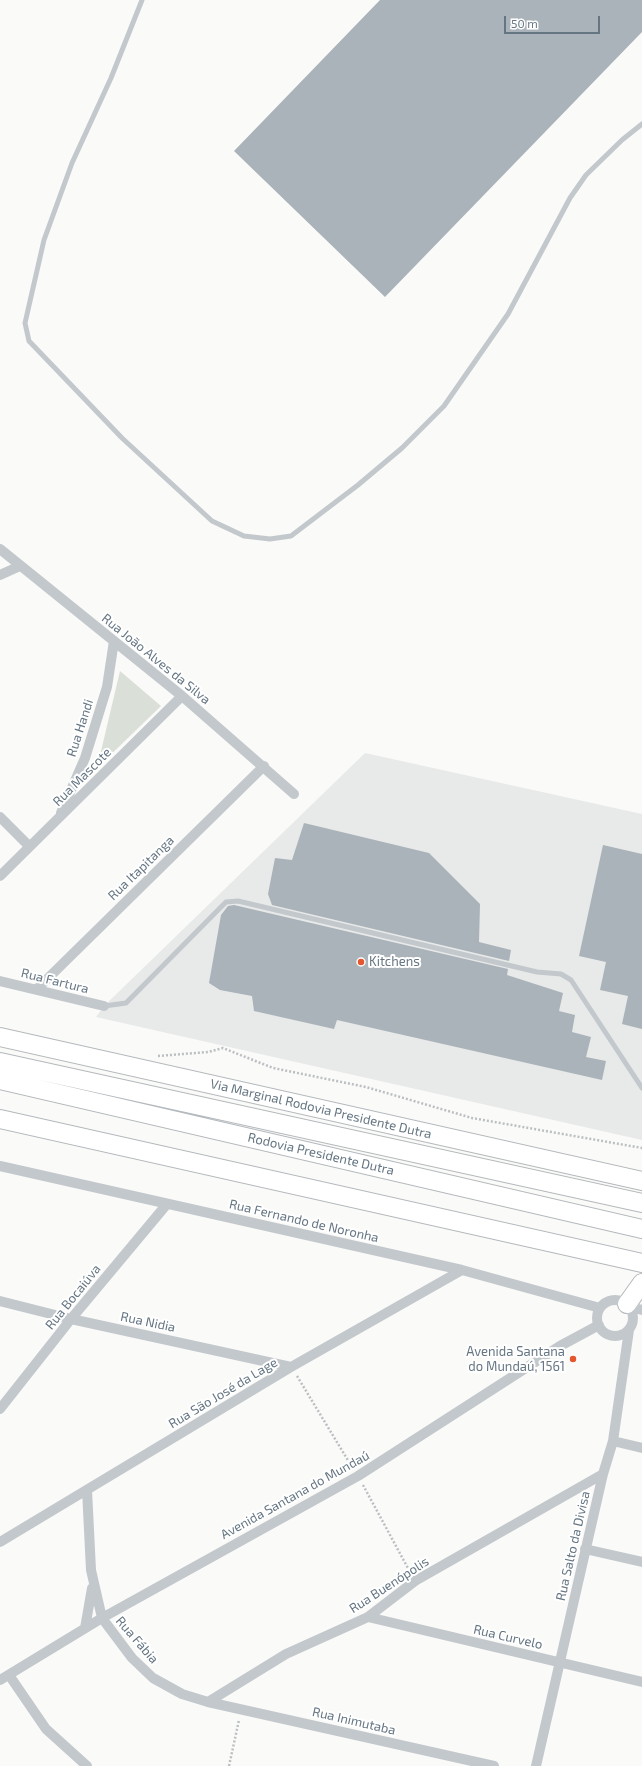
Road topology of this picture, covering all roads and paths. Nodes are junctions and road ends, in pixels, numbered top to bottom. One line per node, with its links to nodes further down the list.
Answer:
1 (142, 0): 2 (lane)
2 (642, 124)
3 (0, 548): 4 (street, Rua João Alves da Silva)
4 (20, 566): 5 (street); 6 (street, Rua João Alves da Silva)
5 (0, 576)
6 (114, 641): 7 (street, Rua João Alves da Silva); 11 (street, Rua Handi)
7 (182, 696): 8 (street, Rua João Alves da Silva); 11 (street, Rua Mascote)
8 (264, 766): 9 (street, Rua João Alves da Silva); 15 (street, Rua Itapitanga)
9 (294, 794)
10 (0, 817): 12 (street)
11 (58, 819): 12 (street, Rua Mascote)
12 (30, 846): 13 (street, Rua Mascote)
13 (0, 876)
14 (0, 981): 15 (street, Rua Fartura)
15 (37, 989): 16 (street, Rua Fartura)
16 (104, 1006): 21 (lane)
17 (0, 1037): 25 (highway, Via Marginal Rodovia Presidente Dutra)
18 (150, 1057): 23 (path)
19 (0, 1062): 26 (highway, Rodovia Presidente Dutra)
20 (0, 1080): 30 (highway, Rodovia Presidente Dutra)
21 (642, 1088)
22 (0, 1120): 31 (highway)
23 (642, 1148)
24 (0, 1166): 29 (street, Rua Fernando de Noronha)
25 (642, 1181)
26 (611, 1196): 27 (lane); 28 (highway, Rodovia Presidente Dutra)
27 (642, 1196)
28 (642, 1203)
29 (168, 1204): 32 (street, Rua Fernando de Noronha); 37 (street, Rua Bocaiúva)
30 (642, 1229)
31 (642, 1263)
32 (462, 1270): 36 (street, Rua Fernando de Noronha); 40 (street, Rua São José da Lage)
33 (642, 1284): 35 (highway)
34 (0, 1301): 37 (street, Rua Nidia)
35 (633, 1307): 36 (street); 39 (street)
36 (600, 1308): 38 (street)
37 (71, 1319): 40 (street, Rua Nidia); 41 (street, Rua Bocaiúva)
38 (599, 1325): 39 (street); 51 (street, Avenida Santana do Mundaú)
39 (629, 1330): 42 (street, Rua Salto da Divisa)
40 (291, 1367): 45 (street, Rua São José da Lage)
41 (0, 1409)
42 (613, 1441): 43 (street); 44 (street, Rua Salto da Divisa)
43 (642, 1448)
44 (602, 1474): 47 (street, Rua Salto da Divisa); 50 (street, Rua Buenópolis)
45 (87, 1490): 46 (street, Rua São José da Lage); 49 (street, Rua Fábia)
46 (0, 1542)
47 (585, 1548): 48 (street); 53 (street, Rua Salto da Divisa)
48 (642, 1562)
49 (93, 1584): 51 (street, Rua Fábia); 52 (street, Rua Fábia)
50 (368, 1617): 53 (street, Rua Curvelo); 56 (street, Rua Buenópolis)
51 (102, 1618): 52 (street, Avenida Santana do Mundaú); 56 (street, Rua Fábia)
52 (85, 1628): 54 (street, Avenida Santana do Mundaú)
53 (560, 1662): 55 (street, Rua Curvelo); 61 (street, Rua Salto da Divisa)
54 (4, 1677): 58 (street)
55 (642, 1682)
56 (208, 1702): 57 (street, Rua Inimutaba)
57 (241, 1708): 59 (path); 60 (street, Rua Inimutaba)
58 (86, 1766)
59 (229, 1766)
60 (494, 1766)
61 (536, 1766)

